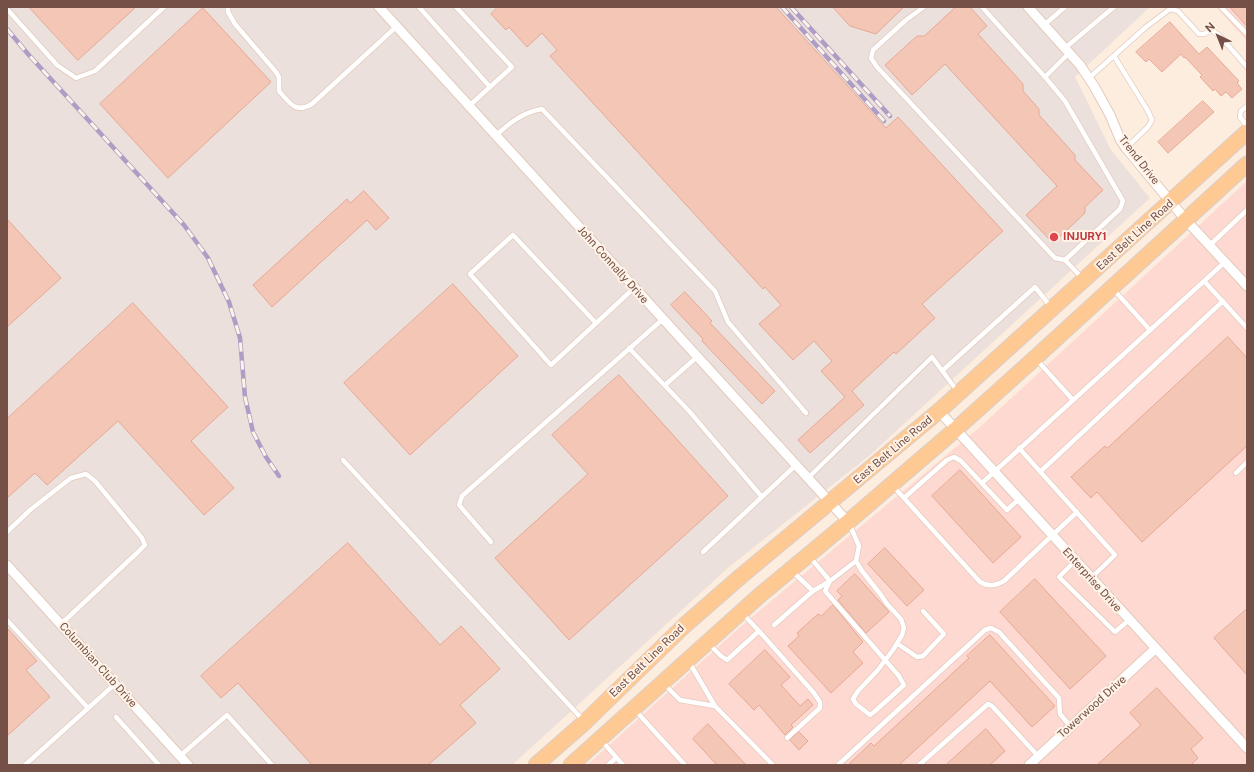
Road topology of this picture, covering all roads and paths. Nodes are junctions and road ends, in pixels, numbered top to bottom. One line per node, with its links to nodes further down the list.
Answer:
1 (164, 7): 12 (lane)
2 (228, 7): 14 (lane)
3 (379, 7): 14 (street, John Connally Drive)
4 (419, 7): 21 (lane)
5 (456, 7): 21 (lane)
6 (924, 7): 33 (lane)
7 (982, 7): 19 (lane)
8 (1028, 7): 13 (street, Trend Drive)
9 (1065, 7): 13 (lane)
10 (1114, 7): 16 (lane)
11 (1222, 7): 15 (lane)
12 (7, 9)
13 (1044, 25): 16 (street, Trend Drive)
14 (397, 26): 22 (street, John Connally Drive)
15 (1247, 34)
16 (1067, 50): 19 (lane); 20 (street, Trend Drive)
17 (1114, 56): 18 (lane); 20 (lane); 27 (lane)
18 (1247, 67)
19 (1045, 77): 33 (lane)
20 (1089, 78): 27 (street, Trend Drive)
21 (490, 87): 22 (lane)
22 (469, 106): 26 (street, John Connally Drive)
23 (1247, 106): 24 (lane)
24 (1247, 126)
25 (1247, 132): 29 (main road, East Belt Line Road)
26 (496, 135): 38 (street, John Connally Drive); 54 (lane)
27 (1126, 148): 29 (street, Trend Drive)
28 (1247, 164): 31 (main road, East Belt Line Road)
29 (1172, 201): 31 (street, Trend Drive); 35 (main road, East Belt Line Road)
30 (1247, 210): 32 (lane)
31 (1186, 219): 32 (street, Trend Drive); 39 (main road, East Belt Line Road)
32 (1210, 245): 34 (street, Trend Drive)
33 (1065, 260): 35 (lane)
34 (1225, 262): 36 (lane); 37 (street, Trend Drive)
35 (1084, 280): 41 (main road, East Belt Line Road)
36 (1204, 281): 40 (lane); 45 (lane)
37 (1247, 286)
38 (634, 288): 42 (street, John Connally Drive); 43 (lane)
39 (1111, 288): 45 (lane); 48 (main road, East Belt Line Road)
40 (1223, 301): 44 (lane); 61 (lane)
41 (1053, 309): 49 (lane); 51 (main road, East Belt Line Road)
42 (663, 319): 46 (lane); 47 (street, John Connally Drive)
43 (596, 323): 43 (lane)
44 (1247, 328)
45 (1150, 330): 52 (lane)
46 (629, 348): 50 (lane); 74 (lane)
47 (698, 357): 50 (lane); 59 (street, John Connally Drive)
48 (1035, 358): 52 (lane); 55 (main road, East Belt Line Road)
49 (942, 371): 51 (lane); 63 (lane)
50 (665, 385): 66 (lane)
51 (959, 393): 53 (main road, East Belt Line Road)
52 (1073, 400): 56 (lane)
53 (939, 411): 55 (street, Enterprise Drive); 69 (main road, East Belt Line Road)
54 (806, 413)
55 (955, 430): 60 (street, Enterprise Drive); 65 (main road, East Belt Line Road)
56 (1019, 448): 60 (lane); 61 (lane)
57 (344, 460): 102 (lane)
58 (1247, 462): 62 (lane)
59 (796, 465): 63 (street, John Connally Drive); 66 (lane)
60 (993, 472): 64 (lane); 68 (street, Enterprise Drive)
61 (1040, 472): 70 (lane)
62 (1236, 473)
63 (808, 478): 69 (street, John Connally Drive)
64 (982, 483): 67 (lane); 68 (lane)
65 (892, 484): 67 (lane); 71 (main road, East Belt Line Road)
66 (762, 497): 75 (lane)
67 (904, 498): 73 (lane)
68 (1019, 499): 73 (street, Enterprise Drive)
69 (830, 503): 71 (street, John Connally Drive); 102 (main road, East Belt Line Road)
70 (1077, 512): 73 (lane); 81 (lane)
71 (848, 522): 76 (main road, East Belt Line Road); 77 (lane)
72 (7, 532): 88 (lane)
73 (1052, 536): 78 (street, Enterprise Drive)
74 (491, 542)
75 (703, 552)
76 (808, 556): 80 (main road, East Belt Line Road); 82 (lane)
77 (856, 561): 82 (lane); 92 (lane)
78 (1075, 561): 81 (street, Enterprise Drive); 87 (lane)
79 (7, 565): 88 (street, Columbian Club Drive)
80 (791, 570): 83 (lane); 85 (main road, East Belt Line Road)
81 (1091, 578): 87 (street, Enterprise Drive)
82 (830, 581): 83 (lane); 95 (lane)
83 (812, 591): 89 (lane)
84 (923, 611): 92 (lane)
85 (741, 612): 90 (lane); 91 (main road, East Belt Line Road)
86 (7, 620): 99 (lane)
87 (1129, 620): 93 (street, Enterprise Drive)
88 (61, 624): 97 (street, Columbian Club Drive)
89 (774, 625)
90 (759, 631): 91 (lane); 104 (lane)
91 (708, 643): 94 (main road, East Belt Line Road)
92 (898, 644): 95 (lane)
93 (1156, 649): 103 (street, Towerwood Drive); 106 (street, Enterprise Drive)
94 (688, 661): 96 (main road, East Belt Line Road); 98 (lane)
95 (885, 661): 95 (lane)
96 (663, 683): 98 (lane); 100 (main road, East Belt Line Road)
97 (114, 684): 99 (lane); 107 (street, Columbian Club Drive)
98 (715, 706): 119 (lane)
99 (88, 708): 110 (lane)
100 (634, 709): 105 (main road, East Belt Line Road); 118 (lane)
101 (116, 717): 111 (lane)
102 (585, 722): 105 (main road); 114 (main road, East Belt Line Road)
103 (1071, 727): 108 (street, Towerwood Drive); 120 (lane)
104 (787, 738)
105 (600, 739): 109 (lane); 115 (main road, East Belt Line Road)
106 (1247, 748)
107 (180, 756): 112 (street, Columbian Club Drive); 113 (lane)
108 (1038, 756): 121 (lane); 122 (street, Towerwood Drive)
109 (616, 758): 116 (lane); 117 (lane)
110 (25, 765)
111 (159, 765)
112 (188, 765)
113 (272, 765)
114 (536, 765)
115 (571, 765)
116 (608, 765)
117 (623, 765)
118 (685, 765)
119 (772, 765)
120 (838, 765)
121 (919, 765)
122 (1029, 765)

